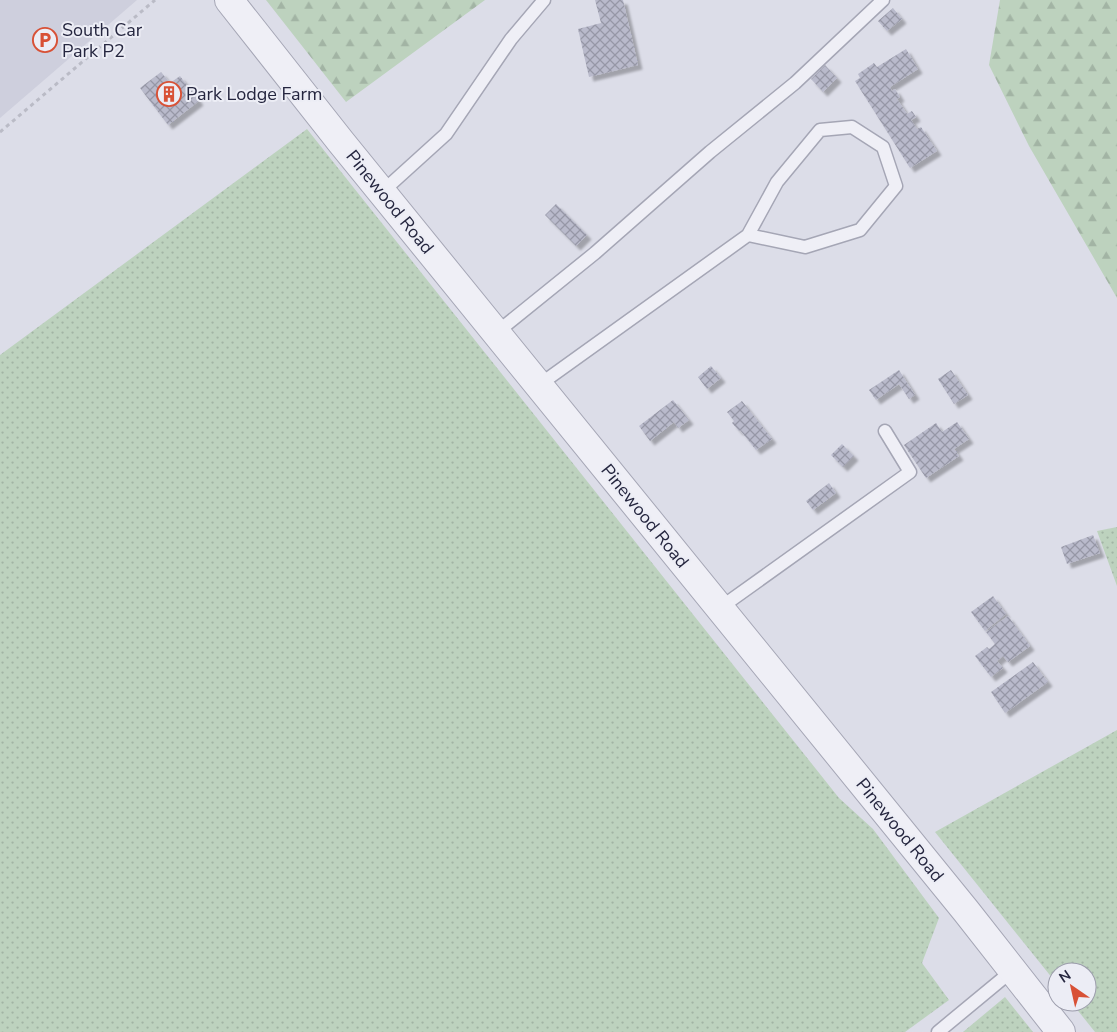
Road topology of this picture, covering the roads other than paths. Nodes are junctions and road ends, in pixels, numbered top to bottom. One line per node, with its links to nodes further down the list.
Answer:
1 (229, 0): 4 (street, Pinewood Road)
2 (544, 0): 4 (lane)
3 (883, 0): 6 (lane)
4 (382, 192): 6 (street, Pinewood Road)
5 (748, 235): 5 (lane); 7 (lane)
6 (496, 333): 7 (street, Pinewood Road)
7 (539, 385): 9 (street, Pinewood Road)
8 (885, 430): 9 (lane)
9 (720, 608): 10 (street, Pinewood Road)
10 (1013, 970): 11 (lane); 12 (street, Pinewood Road)
11 (938, 1032)
12 (1061, 1032)

